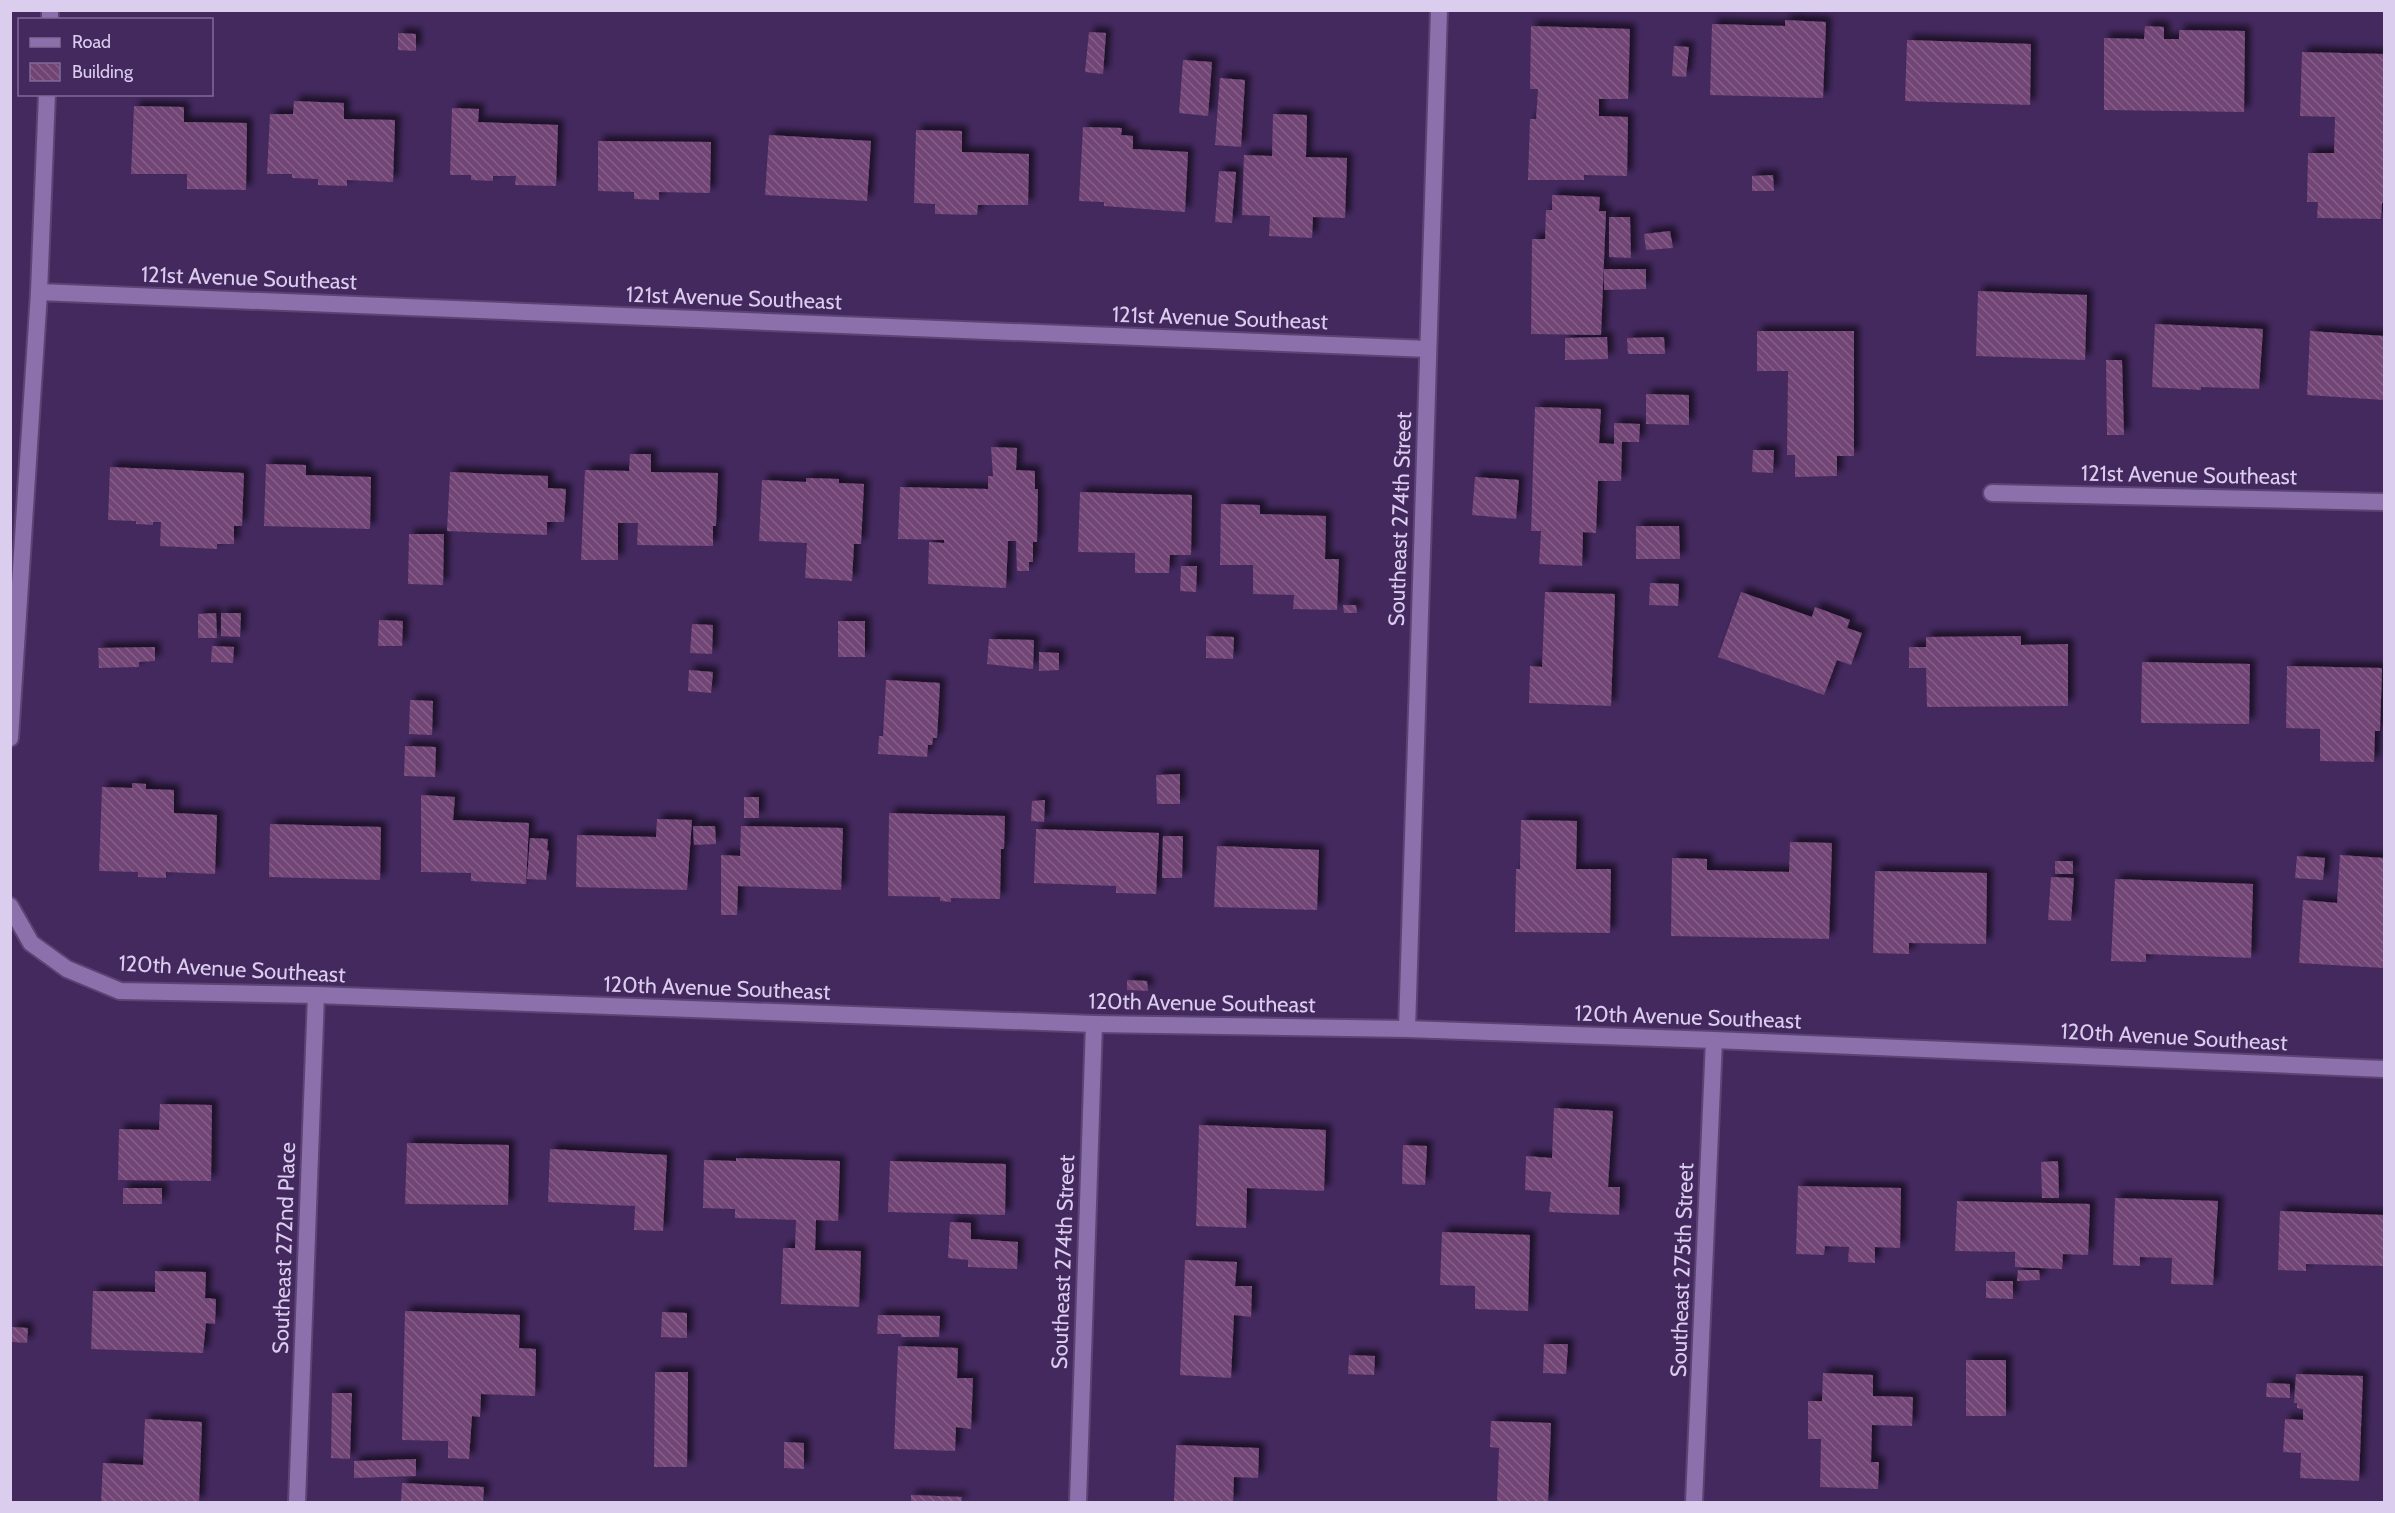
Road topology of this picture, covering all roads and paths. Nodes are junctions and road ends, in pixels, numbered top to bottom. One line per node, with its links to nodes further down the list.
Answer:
1 (1439, 10): 4 (street, Southeast 274th Street)
2 (47, 96): 3 (street)
3 (39, 292): 4 (street, 121st Avenue Southeast); 7 (street)
4 (1428, 349): 11 (street, Southeast 274th Street)
5 (1992, 493): 6 (street, 121st Avenue Southeast)
6 (2385, 502)
7 (10, 738)
8 (10, 906): 9 (street, 120th Avenue Southeast)
9 (316, 996): 10 (street, 120th Avenue Southeast); 14 (street, Southeast 272nd Place)
10 (1094, 1024): 11 (street, 120th Avenue Southeast); 15 (street, Southeast 274th Street)
11 (1407, 1029): 12 (street, 120th Avenue Southeast)
12 (1714, 1040): 13 (street, 120th Avenue Southeast); 16 (street, Southeast 275th Street)
13 (2385, 1069)
14 (297, 1503)
15 (1078, 1503)
16 (1695, 1503)

